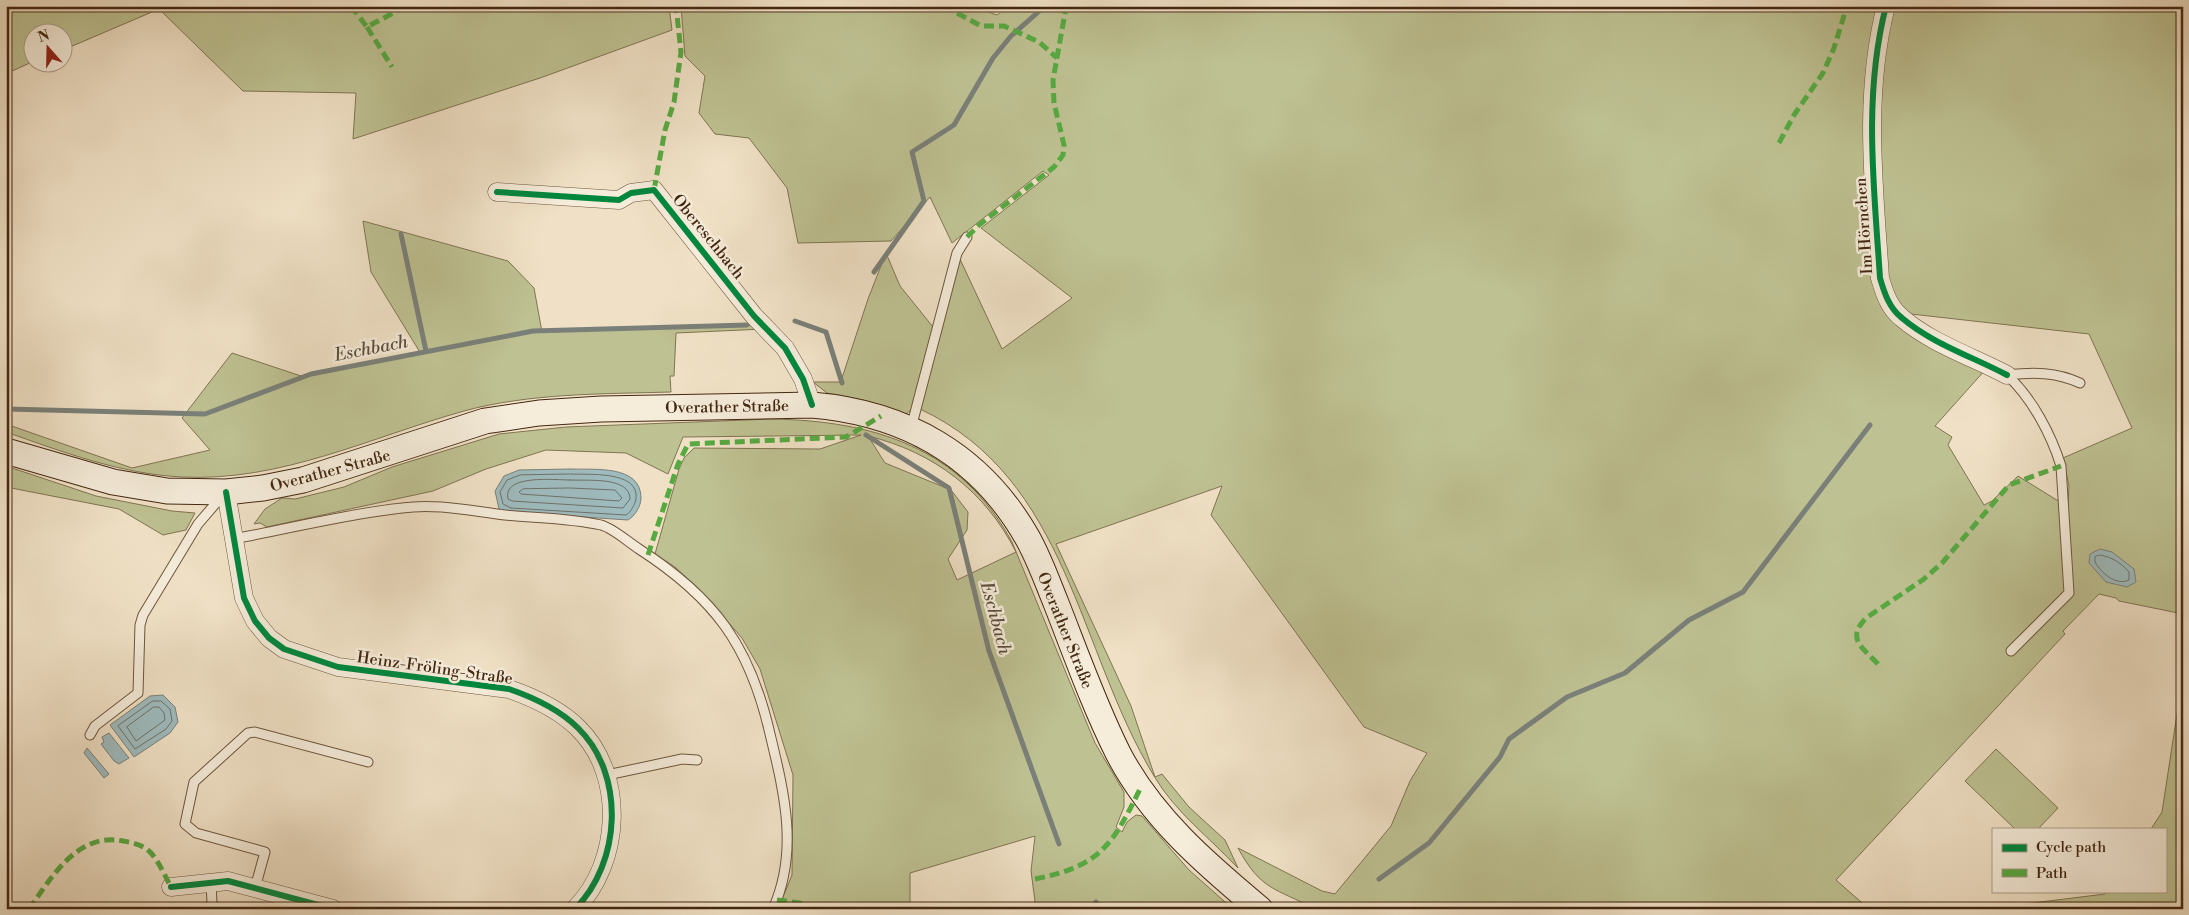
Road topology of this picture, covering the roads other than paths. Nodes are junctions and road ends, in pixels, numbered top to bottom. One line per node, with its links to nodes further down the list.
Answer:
1 (1886, 6): 4 (street, Im Hörnchen)
2 (497, 192): 6 (street, Obereschbach)
3 (967, 237): 7 (lane)
4 (2007, 375): 5 (lane); 11 (lane)
5 (2080, 384)
6 (812, 405): 7 (main road, Overather Straße); 9 (main road, Overather Straße)
7 (911, 428): 23 (main road, Overather Straße)
8 (6, 451): 9 (main road, Overather Straße)
9 (226, 492): 10 (street, Heinz-Fröling-Straße); 12 (lane)
10 (234, 539): 15 (street, Heinz-Fröling-Straße); 22 (lane)
11 (2011, 651)
12 (90, 735)
13 (697, 760): 15 (lane)
14 (368, 762): 18 (lane)
15 (607, 775): 21 (street, Heinz-Fröling-Straße)
16 (211, 883): 17 (street); 18 (street); 19 (lane)
17 (171, 887)
18 (255, 888): 20 (street)
19 (216, 909)
20 (333, 909)
21 (576, 909)
22 (773, 909)
23 (1260, 909)

